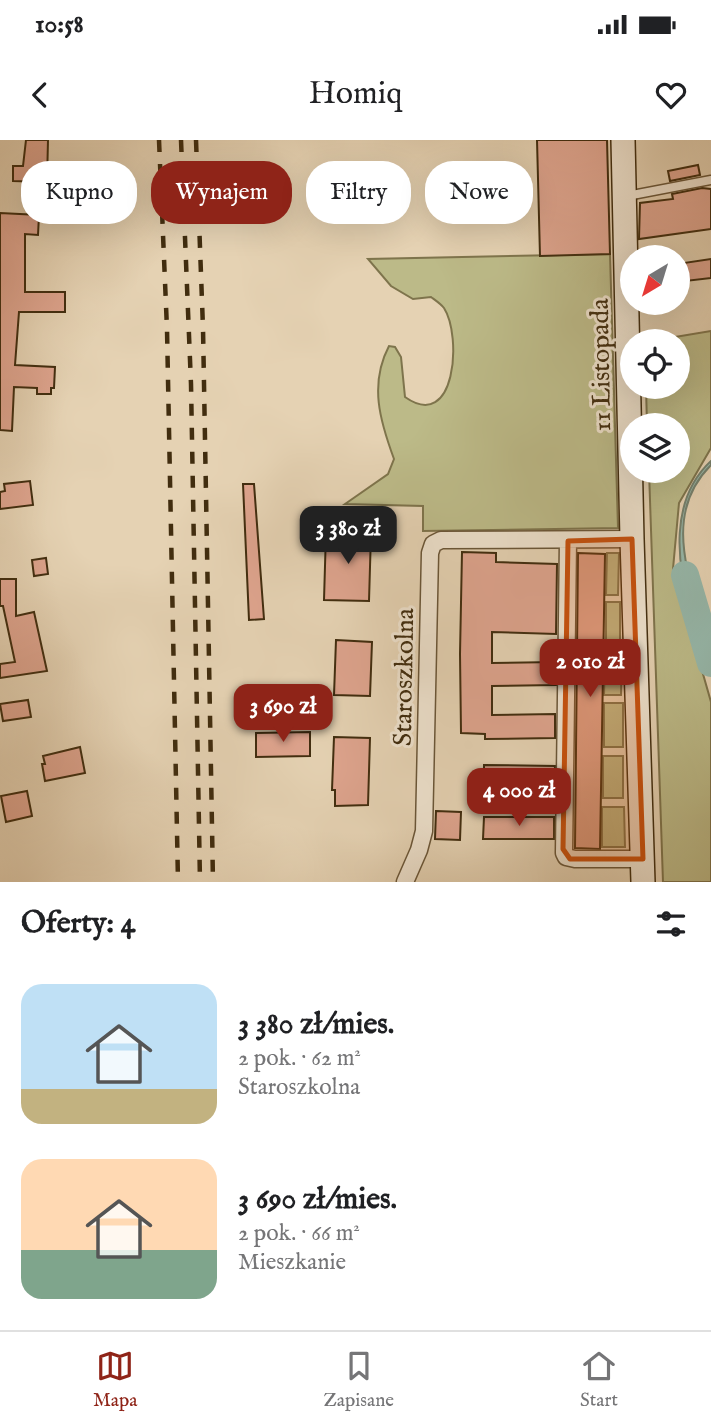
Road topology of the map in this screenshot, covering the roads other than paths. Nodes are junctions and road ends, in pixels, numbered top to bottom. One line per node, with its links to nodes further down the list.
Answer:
1 (623, 140): 3 (street, 11 Listopada)
2 (711, 180): 3 (lane)
3 (625, 196): 4 (street, 11 Listopada)
4 (632, 540): 5 (street, Staroszkolna); 6 (street, 11 Listopada)
5 (568, 541): 6 (street); 7 (street, Staroszkolna)
6 (643, 871)
7 (405, 882)

